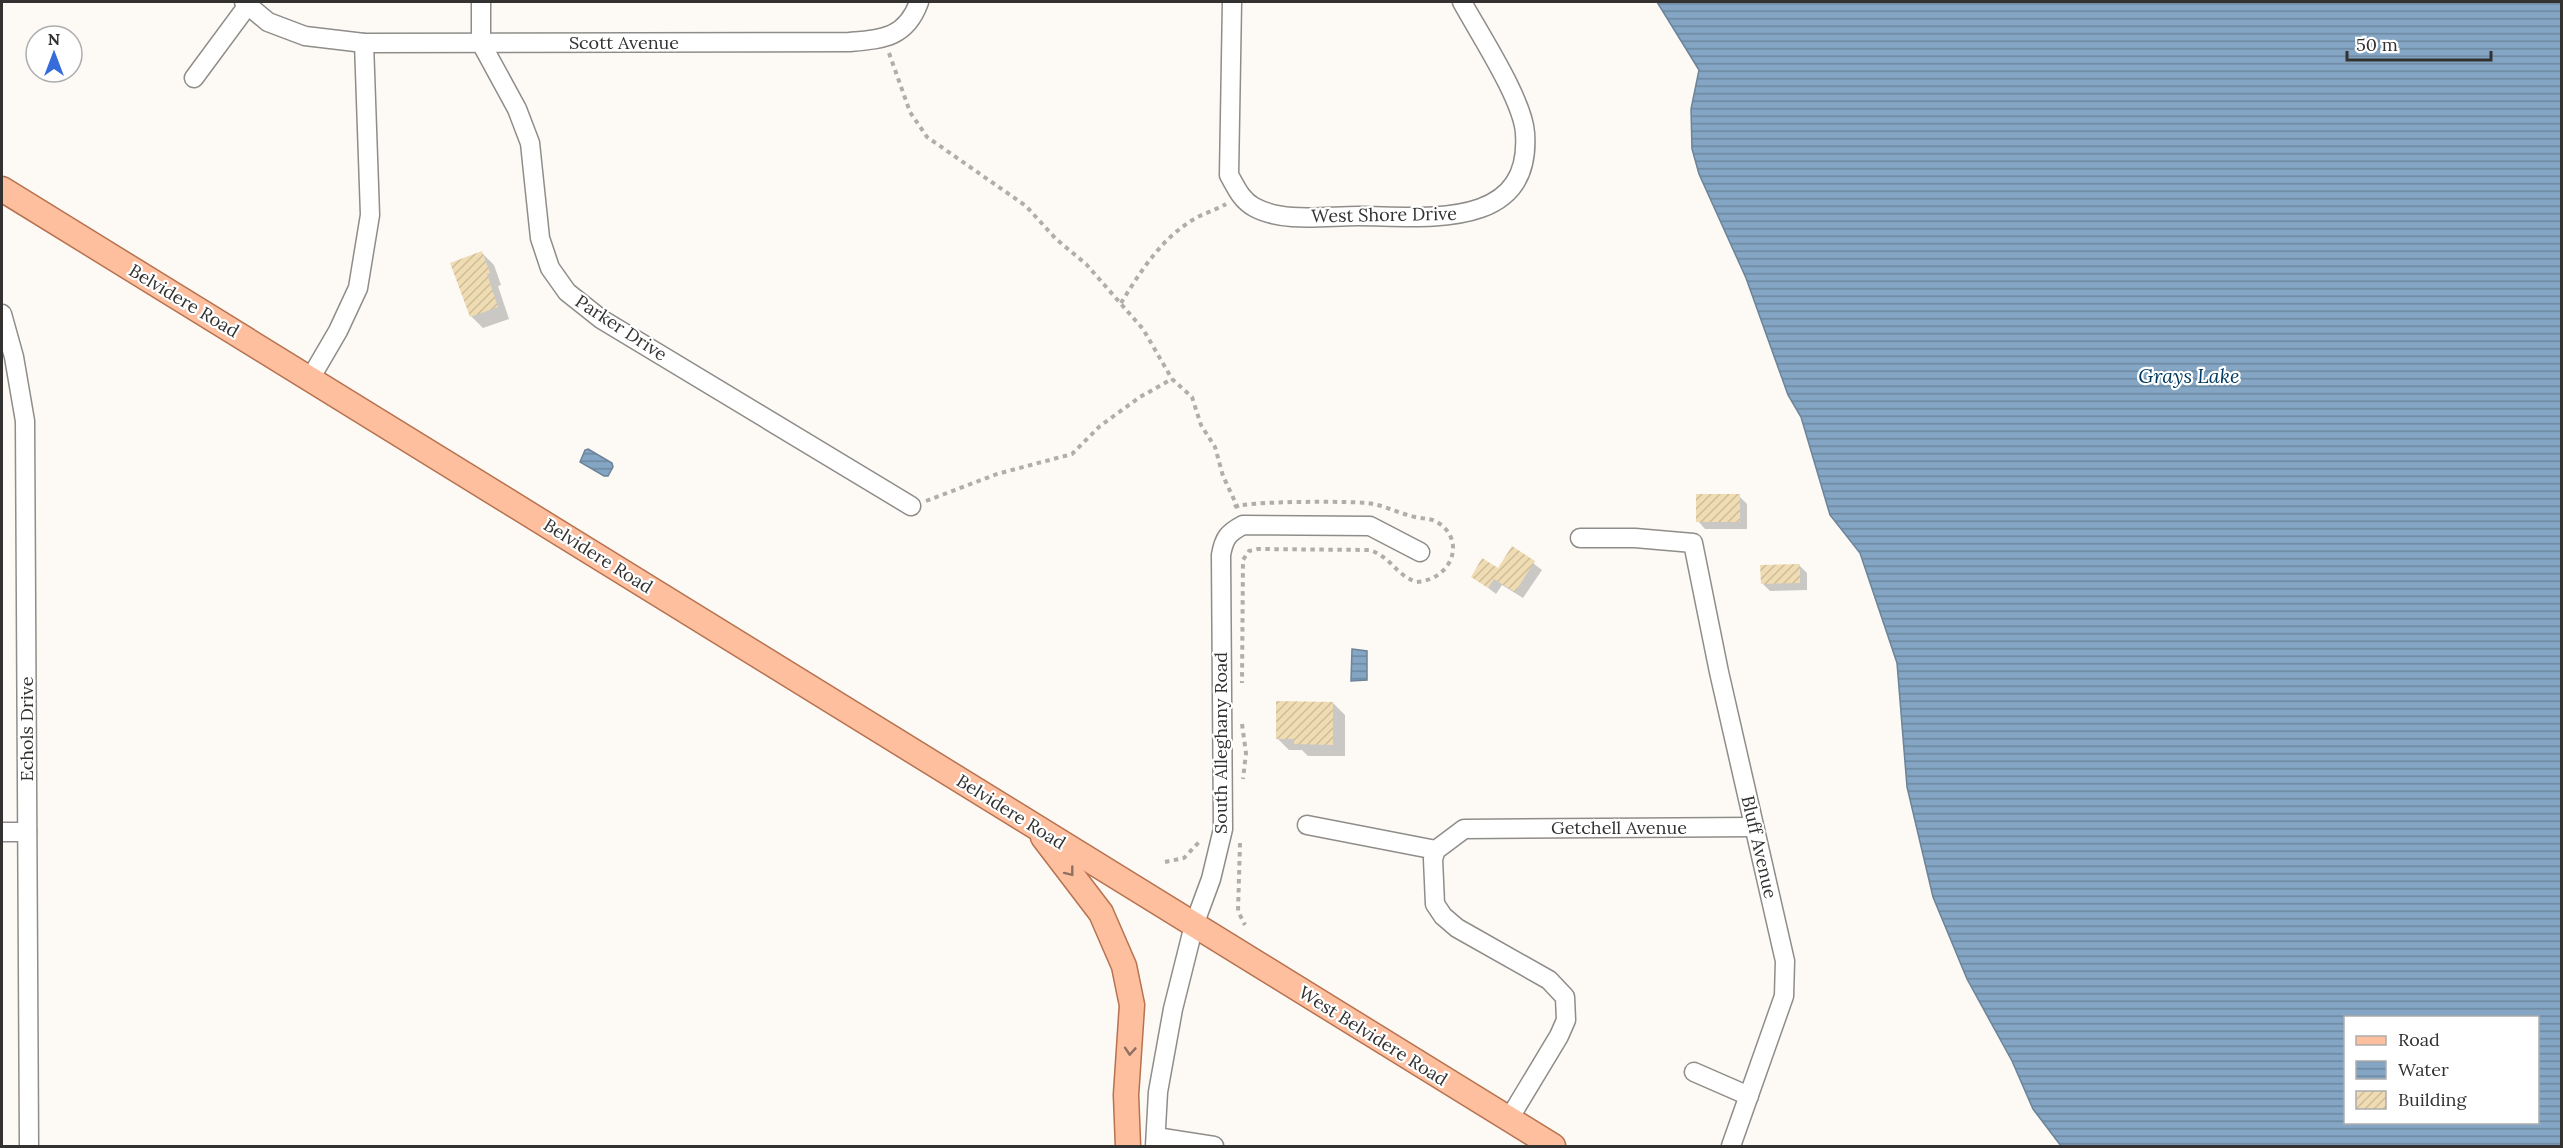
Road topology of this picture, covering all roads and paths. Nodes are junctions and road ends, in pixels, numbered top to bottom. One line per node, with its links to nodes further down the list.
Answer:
1 (481, 2): 8 (street, Parker Drive)
2 (919, 2): 6 (street)
3 (1232, 2): 11 (street)
4 (1462, 2): 11 (street, West Shore Drive)
5 (246, 3): 7 (street, Scott Avenue); 9 (street)
6 (884, 39): 8 (street, Scott Avenue); 12 (path)
7 (364, 43): 8 (street, Scott Avenue); 14 (street)
8 (481, 43): 17 (street, Parker Drive)
9 (194, 78)
10 (2, 189): 14 (main road, Belvidere Road)
11 (1240, 196): 12 (path)
12 (1121, 303): 15 (path)
13 (2, 314): 29 (street, Echols Drive)
14 (310, 379): 26 (main road, Belvidere Road)
15 (1172, 379): 16 (path); 17 (path)
16 (1237, 505): 18 (path); 19 (path); 22 (path)
17 (911, 506)
18 (1232, 509)
19 (1244, 525): 21 (street); 34 (street, South Alleghany Road)
20 (1580, 538): 27 (street, Bluff Avenue)
21 (1420, 552)
22 (1242, 689)
23 (1242, 720): 24 (path)
24 (1243, 788)
25 (1307, 825): 32 (street)
26 (1034, 826): 34 (main road, Belvidere Road); 41 (main road, one-way to 41)
27 (1754, 827): 32 (street, Getchell Avenue); 37 (street, Bluff Avenue)
28 (2, 832): 29 (street)
29 (27, 832): 40 (street, Echols Drive)
30 (1203, 835): 33 (path)
31 (1240, 840): 35 (path)
32 (1436, 850): 38 (street)
33 (1165, 862)
34 (1194, 925): 38 (main road, West Belvidere Road); 39 (street, South Alleghany Road)
35 (1245, 925)
36 (1694, 1072): 37 (street)
37 (1749, 1096): 44 (street, Bluff Avenue)
38 (1509, 1119): 43 (main road, West Belvidere Road)
39 (1156, 1142): 42 (street)
40 (29, 1146)
41 (1128, 1146)
42 (1214, 1146)
43 (1553, 1146)
44 (1731, 1146)

